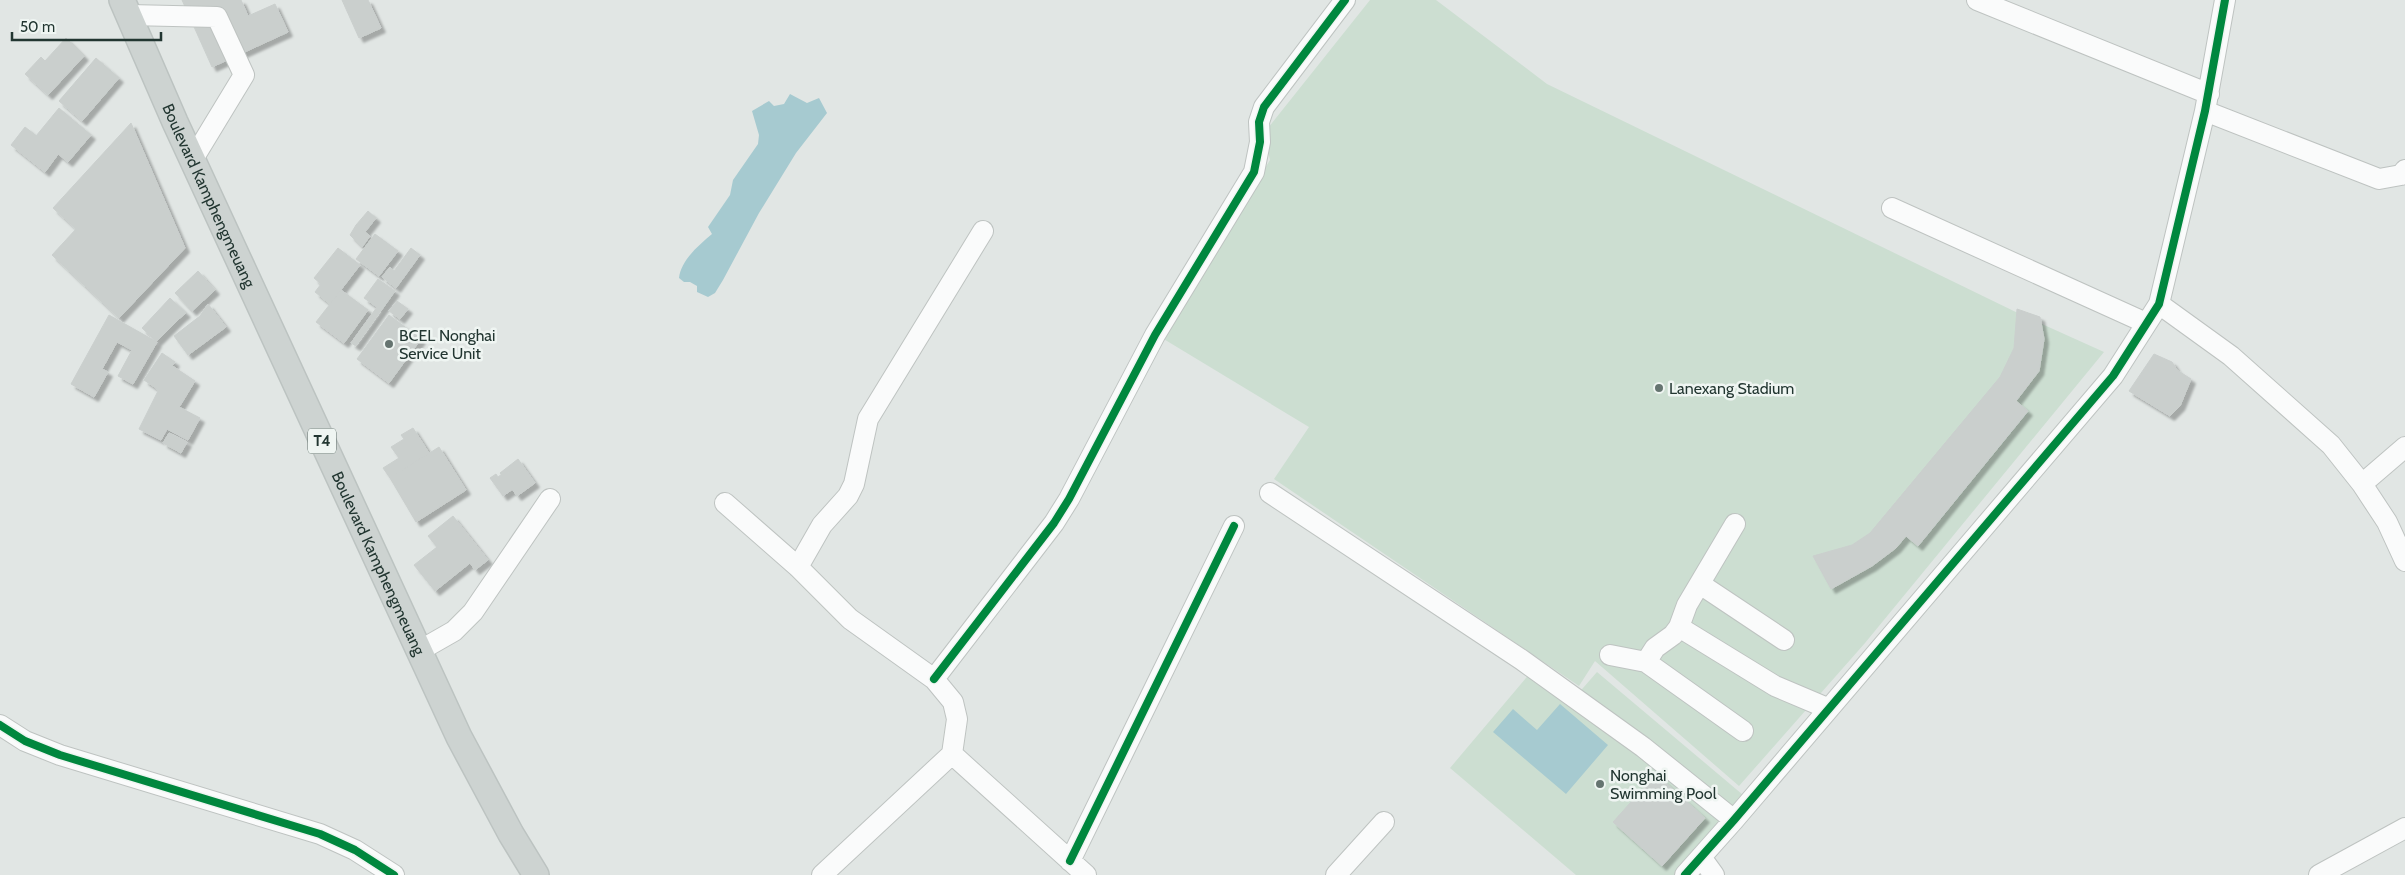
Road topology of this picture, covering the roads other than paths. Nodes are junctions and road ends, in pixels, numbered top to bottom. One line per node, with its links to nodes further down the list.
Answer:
1 (1345, 0): 27 (street)
2 (1977, 0): 5 (street)
3 (2224, 0): 5 (street)
4 (126, 7): 6 (main road, Boulevard Kamphengmeuang / T4); 6 (street)
5 (2207, 102): 7 (street); 10 (street)
6 (193, 159): 24 (main road, Boulevard Kamphengmeuang / T4)
7 (2405, 170)
8 (1892, 208): 11 (street)
9 (983, 231): 20 (street)
10 (2158, 304): 11 (street); 13 (street)
11 (2146, 324): 28 (street)
12 (2405, 447): 13 (street)
13 (2362, 484): 19 (street)
14 (1270, 493): 32 (street)
15 (550, 499): 24 (street)
16 (725, 503): 20 (street)
17 (1735, 524): 21 (street)
18 (1234, 526): 36 (street)
19 (2405, 561)
20 (798, 567): 27 (street)
21 (1700, 584): 22 (street); 23 (street)
22 (1679, 626): 26 (street); 28 (street)
23 (1784, 640)
24 (419, 651): 38 (main road, Boulevard Kamphengmeuang / T4)
25 (1610, 655): 26 (street)
26 (1646, 662): 30 (street)
27 (934, 679): 31 (street)
28 (1827, 708): 32 (street)
29 (0, 726): 37 (street)
30 (1743, 731)
31 (952, 754): 36 (street); 39 (street)
32 (1734, 820): 35 (street)
33 (1384, 822): 41 (street)
34 (2405, 828): 44 (street)
35 (1701, 858): 42 (street); 43 (street)
36 (1070, 861): 40 (street)
37 (394, 875)
38 (536, 875)
39 (822, 875)
40 (1086, 875)
41 (1336, 875)
42 (1685, 875)
43 (1714, 875)
44 (2319, 875)

